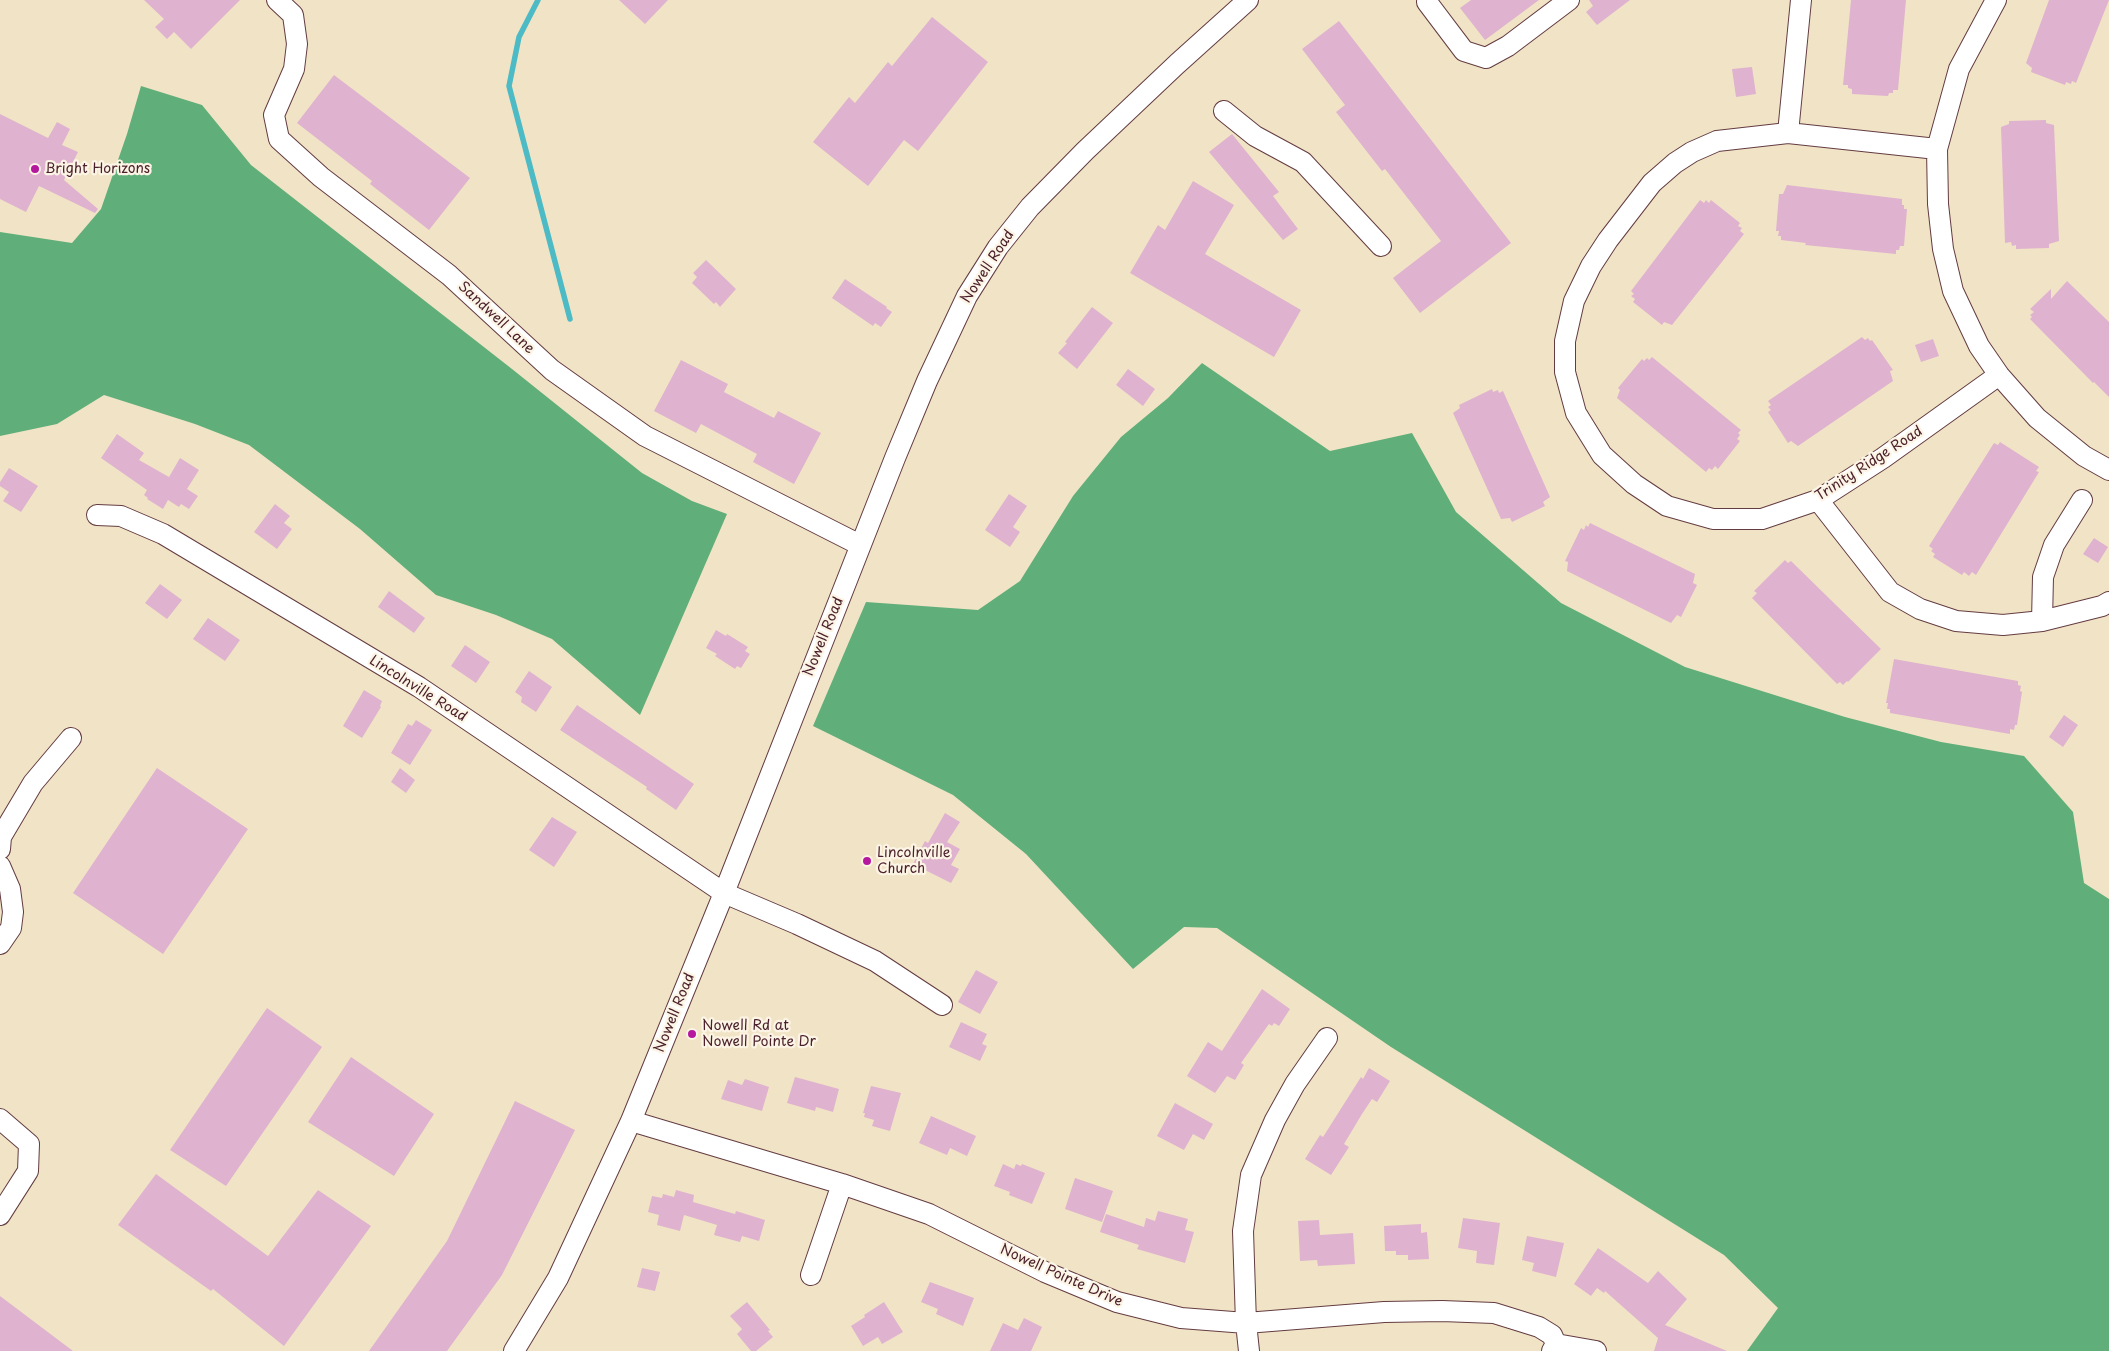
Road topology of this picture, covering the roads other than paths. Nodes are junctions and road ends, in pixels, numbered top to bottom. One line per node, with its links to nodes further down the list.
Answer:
1 (277, 0): 16 (street, Sandwell Lane)
2 (1248, 0): 16 (street, Nowell Road)
3 (1569, 0): 6 (street)
4 (1801, 0): 8 (street)
5 (1996, 0): 9 (street)
6 (1426, 1)
7 (1224, 111): 10 (street)
8 (1788, 133): 9 (street, Trinity Ridge Road); 13 (street, Trinity Ridge Road)
9 (1937, 149): 11 (street)
10 (1381, 246)
11 (1999, 375): 12 (street); 13 (street, Trinity Ridge Road)
12 (2109, 470)
13 (1818, 500): 18 (street)
14 (2082, 500): 18 (street)
15 (97, 515): 22 (street, Lincolnville Road)
16 (860, 545): 22 (street, Nowell Road)
17 (2109, 602): 18 (street)
18 (2042, 621)
19 (71, 738): 20 (street)
20 (0, 849)
21 (0, 866): 23 (street)
22 (724, 893): 24 (street, Lincolnville Road); 27 (street, Nowell Road)
23 (0, 944)
24 (942, 1005)
25 (1328, 1038): 31 (street)
26 (0, 1119): 29 (street)
27 (631, 1121): 28 (street, Nowell Pointe Drive); 33 (street, Nowell Road)
28 (842, 1184): 30 (street); 31 (street, Nowell Pointe Drive)
29 (0, 1215)
30 (811, 1275)
31 (1246, 1323): 32 (street, Nowell Pointe Drive); 34 (street)
32 (1554, 1348): 35 (street)
33 (514, 1351)
34 (1249, 1351)
35 (1596, 1351)

